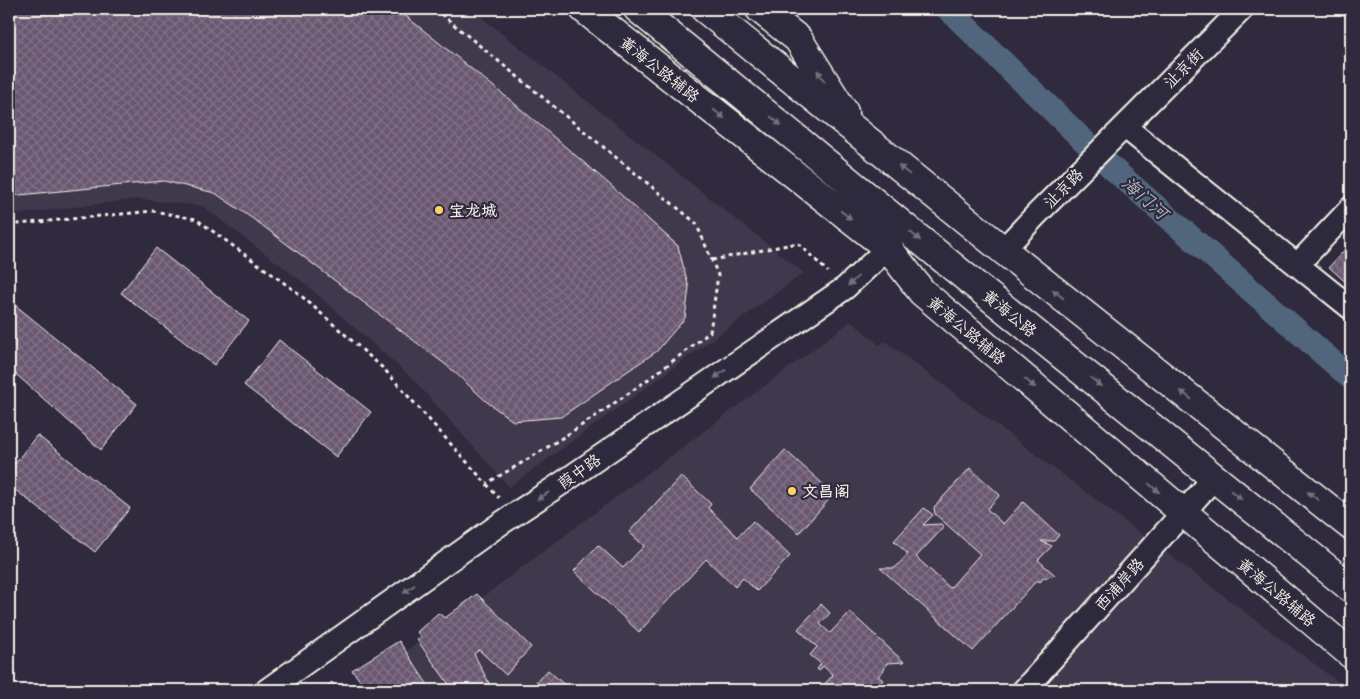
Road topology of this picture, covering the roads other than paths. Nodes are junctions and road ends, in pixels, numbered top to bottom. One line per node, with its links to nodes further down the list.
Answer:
1 (584, 9): 9 (main road, 黄海公路辅路, one-way to 9)
2 (638, 9): 12 (main road, 黄海公路, one-way to 12)
3 (705, 9): 7 (main road)
4 (760, 9): 7 (main road, one-way to 4)
5 (1242, 9): 6 (street, 沚京街)
6 (1124, 128): 10 (street, 沚京路); 11 (street)
7 (857, 132): 10 (main road, one-way to 7)
8 (1351, 208): 11 (street)
9 (888, 248): 12 (main road); 15 (main road, 黄海公路辅路, one-way to 15); 19 (street, 葭中路, one-way to 19)
10 (1003, 250): 16 (main road, one-way to 10)
11 (1298, 265): 13 (street)
12 (974, 284): 14 (main road, 黄海公路, one-way to 14)
13 (1351, 308)
14 (1215, 477): 15 (street, 西浦岸路); 17 (main road, 黄海公路, one-way to 17)
15 (1183, 512): 18 (main road, 黄海公路辅路); 20 (street, 西浦岸路)
16 (1351, 526)
17 (1351, 588)
18 (1351, 654)
19 (267, 690)
20 (1024, 690)

